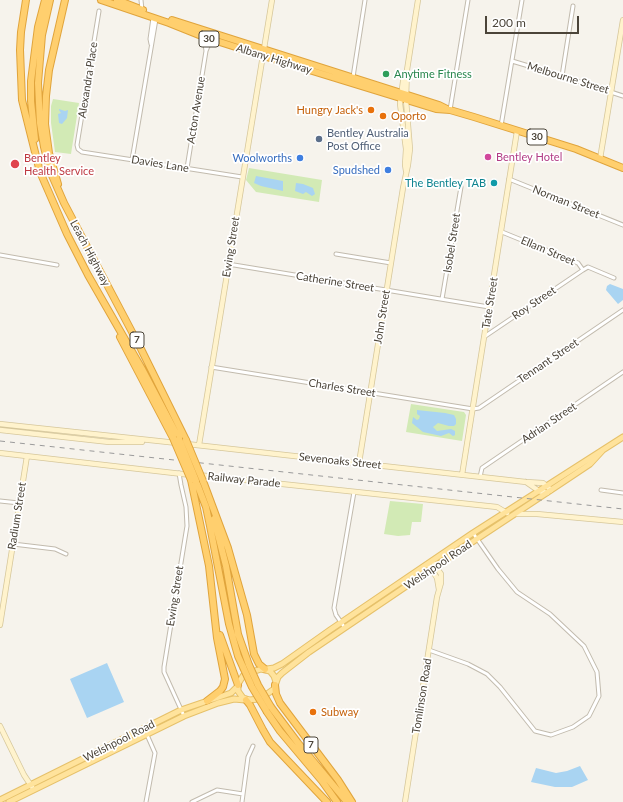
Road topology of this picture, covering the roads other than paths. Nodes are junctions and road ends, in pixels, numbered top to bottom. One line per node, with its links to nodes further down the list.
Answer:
1 (26, 0): 40 (highway)
2 (45, 0): 40 (highway, 7)
3 (50, 0): 41 (highway, Leach Highway / 7)
4 (70, 0): 13 (highway)
5 (101, 0): 17 (highway, Albany Highway / 30)
6 (117, 0): 15 (highway, Albany Highway / 30)
7 (140, 0): 15 (street)
8 (272, 0): 22 (street, Ewing Street)
9 (365, 0): 25 (street)
10 (418, 0): 27 (street, John Street)
11 (468, 0): 29 (street)
12 (522, 0): 23 (street)
13 (65, 3): 41 (highway)
14 (573, 6): 24 (street)
15 (139, 9): 22 (highway, Albany Highway / 30)
16 (99, 11): 32 (street, Alexandra Place)
17 (154, 18): 19 (highway, Albany Highway / 30); 34 (street)
18 (623, 20): 26 (street)
19 (204, 37): 20 (highway, Albany Highway / 30); 21 (street, Acton Avenue)
20 (211, 39): 21 (street, Acton Avenue); 22 (highway, Albany Highway / 30)
21 (206, 51): 35 (street, Acton Avenue)
22 (263, 53): 25 (highway, Albany Highway / 30); 27 (highway, Albany Highway / 30); 37 (street, Ewing Street)
23 (512, 62): 24 (street, Melbourne Street); 30 (street)
24 (562, 76): 26 (street, Melbourne Street)
25 (353, 77): 27 (highway, Albany Highway / 30)
26 (612, 92): 28 (street, Melbourne Street); 33 (street)
27 (403, 96): 29 (highway, Albany Highway / 30); 47 (street, John Street)
28 (623, 96)
29 (450, 110): 30 (highway, Albany Highway / 30)
30 (502, 126): 31 (highway, Albany Highway / 30)
31 (517, 130): 33 (highway, Albany Highway / 30); 38 (street, Tate Street)
32 (78, 149): 34 (street, Davies Lane)
33 (600, 159): 36 (highway, Albany Highway / 30)
34 (132, 160): 35 (street, Davies Lane)
35 (187, 168): 37 (street, Davies Lane)
36 (623, 168)
37 (242, 177): 48 (street, Ewing Street)
38 (509, 178): 42 (street, Norman Street); 43 (street, Tate Street)
39 (461, 187): 53 (street, Isobel Street)
40 (46, 188): 44 (highway, 7)
41 (64, 203): 82 (highway, Leach Highway / 7, bridge)
42 (623, 224)
43 (502, 232): 50 (street, Ellam Street); 54 (street, Tate Street)
44 (67, 234): 59 (highway, 7); 66 (highway)
45 (336, 254): 47 (street)
46 (0, 255): 49 (street)
47 (391, 263): 52 (street, John Street)
48 (228, 264): 52 (street, Catherine Street); 57 (street, Ewing Street)
49 (57, 265)
50 (583, 270): 51 (street, Ellam Street); 56 (street, Roy Street)
51 (614, 278)
52 (386, 290): 53 (street, Catherine Street); 60 (street, John Street)
53 (442, 299): 54 (street, Catherine Street)
54 (489, 307): 56 (street, Tate Street)
55 (623, 310): 61 (street, Tennant Street)
56 (484, 337): 61 (street, Tate Street)
57 (212, 367): 60 (street, Charles Street); 71 (street, Ewing Street)
58 (623, 372): 77 (street, Adrian Street)
59 (151, 385): 66 (highway); 69 (highway, 7)
60 (371, 392): 61 (street, Charles Street); 74 (street, John Street)
61 (473, 409): 76 (street, Tate Street)
62 (0, 424): 63 (street, Sevenoaks Street)
63 (20, 426): 65 (street); 67 (street); 70 (street, Sevenoaks Street)
64 (0, 430): 65 (street, Sevenoaks Street)
65 (9, 431): 67 (street, Sevenoaks Street)
66 (170, 432): 69 (highway)
67 (24, 433): 70 (street, Sevenoaks Street)
68 (623, 437): 80 (main road, Welshpool Road)
69 (176, 438): 78 (highway, 7, bridge)
70 (155, 441): 71 (street, Sevenoaks Street)
71 (199, 445): 74 (street, Sevenoaks Street)
72 (0, 453): 73 (street, Railway Parade)
73 (27, 456): 75 (street, Railway Parade); 87 (street, Radium Street)
74 (359, 463): 76 (street, Sevenoaks Street)
75 (179, 473): 84 (street, Railway Parade); 112 (street, Ewing Street)
76 (462, 475): 77 (street, Sevenoaks Street)
77 (480, 477): 79 (street, Sevenoaks Street)
78 (193, 481): 101 (highway); 106 (highway, 7)
79 (526, 482): 80 (street, Sevenoaks Street); 83 (street, Sevenoaks Street)
80 (548, 490): 83 (main road, Welshpool Road); 88 (main road, Welshpool Road)
81 (601, 490): 85 (street)
82 (206, 491): 106 (highway, 7); 107 (highway, 7)
83 (539, 491): 90 (main road, Welshpool Road)
84 (354, 492): 89 (street, Railway Parade); 102 (street)
85 (623, 493)
86 (0, 501): 87 (street)
87 (19, 503): 97 (street, Radium Street)
88 (530, 504): 91 (main road, Welshpool Road); 92 (street)
89 (488, 507): 90 (street, Railway Parade); 93 (street)
90 (507, 513): 93 (main road, Welshpool Road)
91 (516, 514): 92 (street); 96 (main road, Welshpool Road)
92 (537, 514): 94 (street)
93 (498, 518): 95 (main road, Welshpool Road)
94 (623, 522)
95 (473, 533): 96 (street); 99 (main road, Welshpool Road)
96 (477, 539): 100 (main road, Welshpool Road); 105 (street)
97 (13, 544): 98 (street); 103 (street, Radium Street)
98 (66, 554)
99 (430, 562): 100 (street, Tomlinson Road); 102 (main road, Welshpool Road)
100 (434, 568): 104 (main road, Welshpool Road); 105 (street, Tomlinson Road)
101 (212, 593): 109 (highway); 111 (highway)
102 (341, 623): 104 (street); 107 (main road, Welshpool Road)
103 (0, 625)
104 (345, 628): 108 (main road, Welshpool Road)
105 (429, 650): 130 (street, Tomlinson Road)
106 (246, 666): 127 (highway, 7, bridge); 128 (highway, 7, bridge)
107 (266, 669): 108 (main road); 109 (main road)
108 (275, 684): 110 (main road); 129 (highway, 7)
109 (238, 686): 110 (main road); 111 (main road, Welshpool Road)
110 (246, 700): 112 (main road, Welshpool Road); 126 (highway, 7)
111 (207, 701): 112 (main road, Welshpool Road)
112 (183, 713): 113 (main road, Welshpool Road); 114 (main road, Welshpool Road)
113 (152, 724): 114 (main road); 116 (main road, Welshpool Road)
114 (166, 724): 116 (main road, Welshpool Road)
115 (0, 726): 118 (street)
116 (146, 731): 118 (main road, Welshpool Road); 119 (main road, Welshpool Road); 123 (street)
117 (253, 746): 120 (street)
118 (29, 785): 119 (street); 121 (main road, Welshpool Road)
119 (32, 791): 122 (main road, Welshpool Road)
120 (243, 794): 124 (street); 125 (street)
121 (0, 800)
122 (10, 802)
123 (146, 802)
124 (192, 802)
125 (242, 802)
126 (327, 802)
127 (337, 802)
128 (347, 802)
129 (352, 802)
130 (405, 802)

